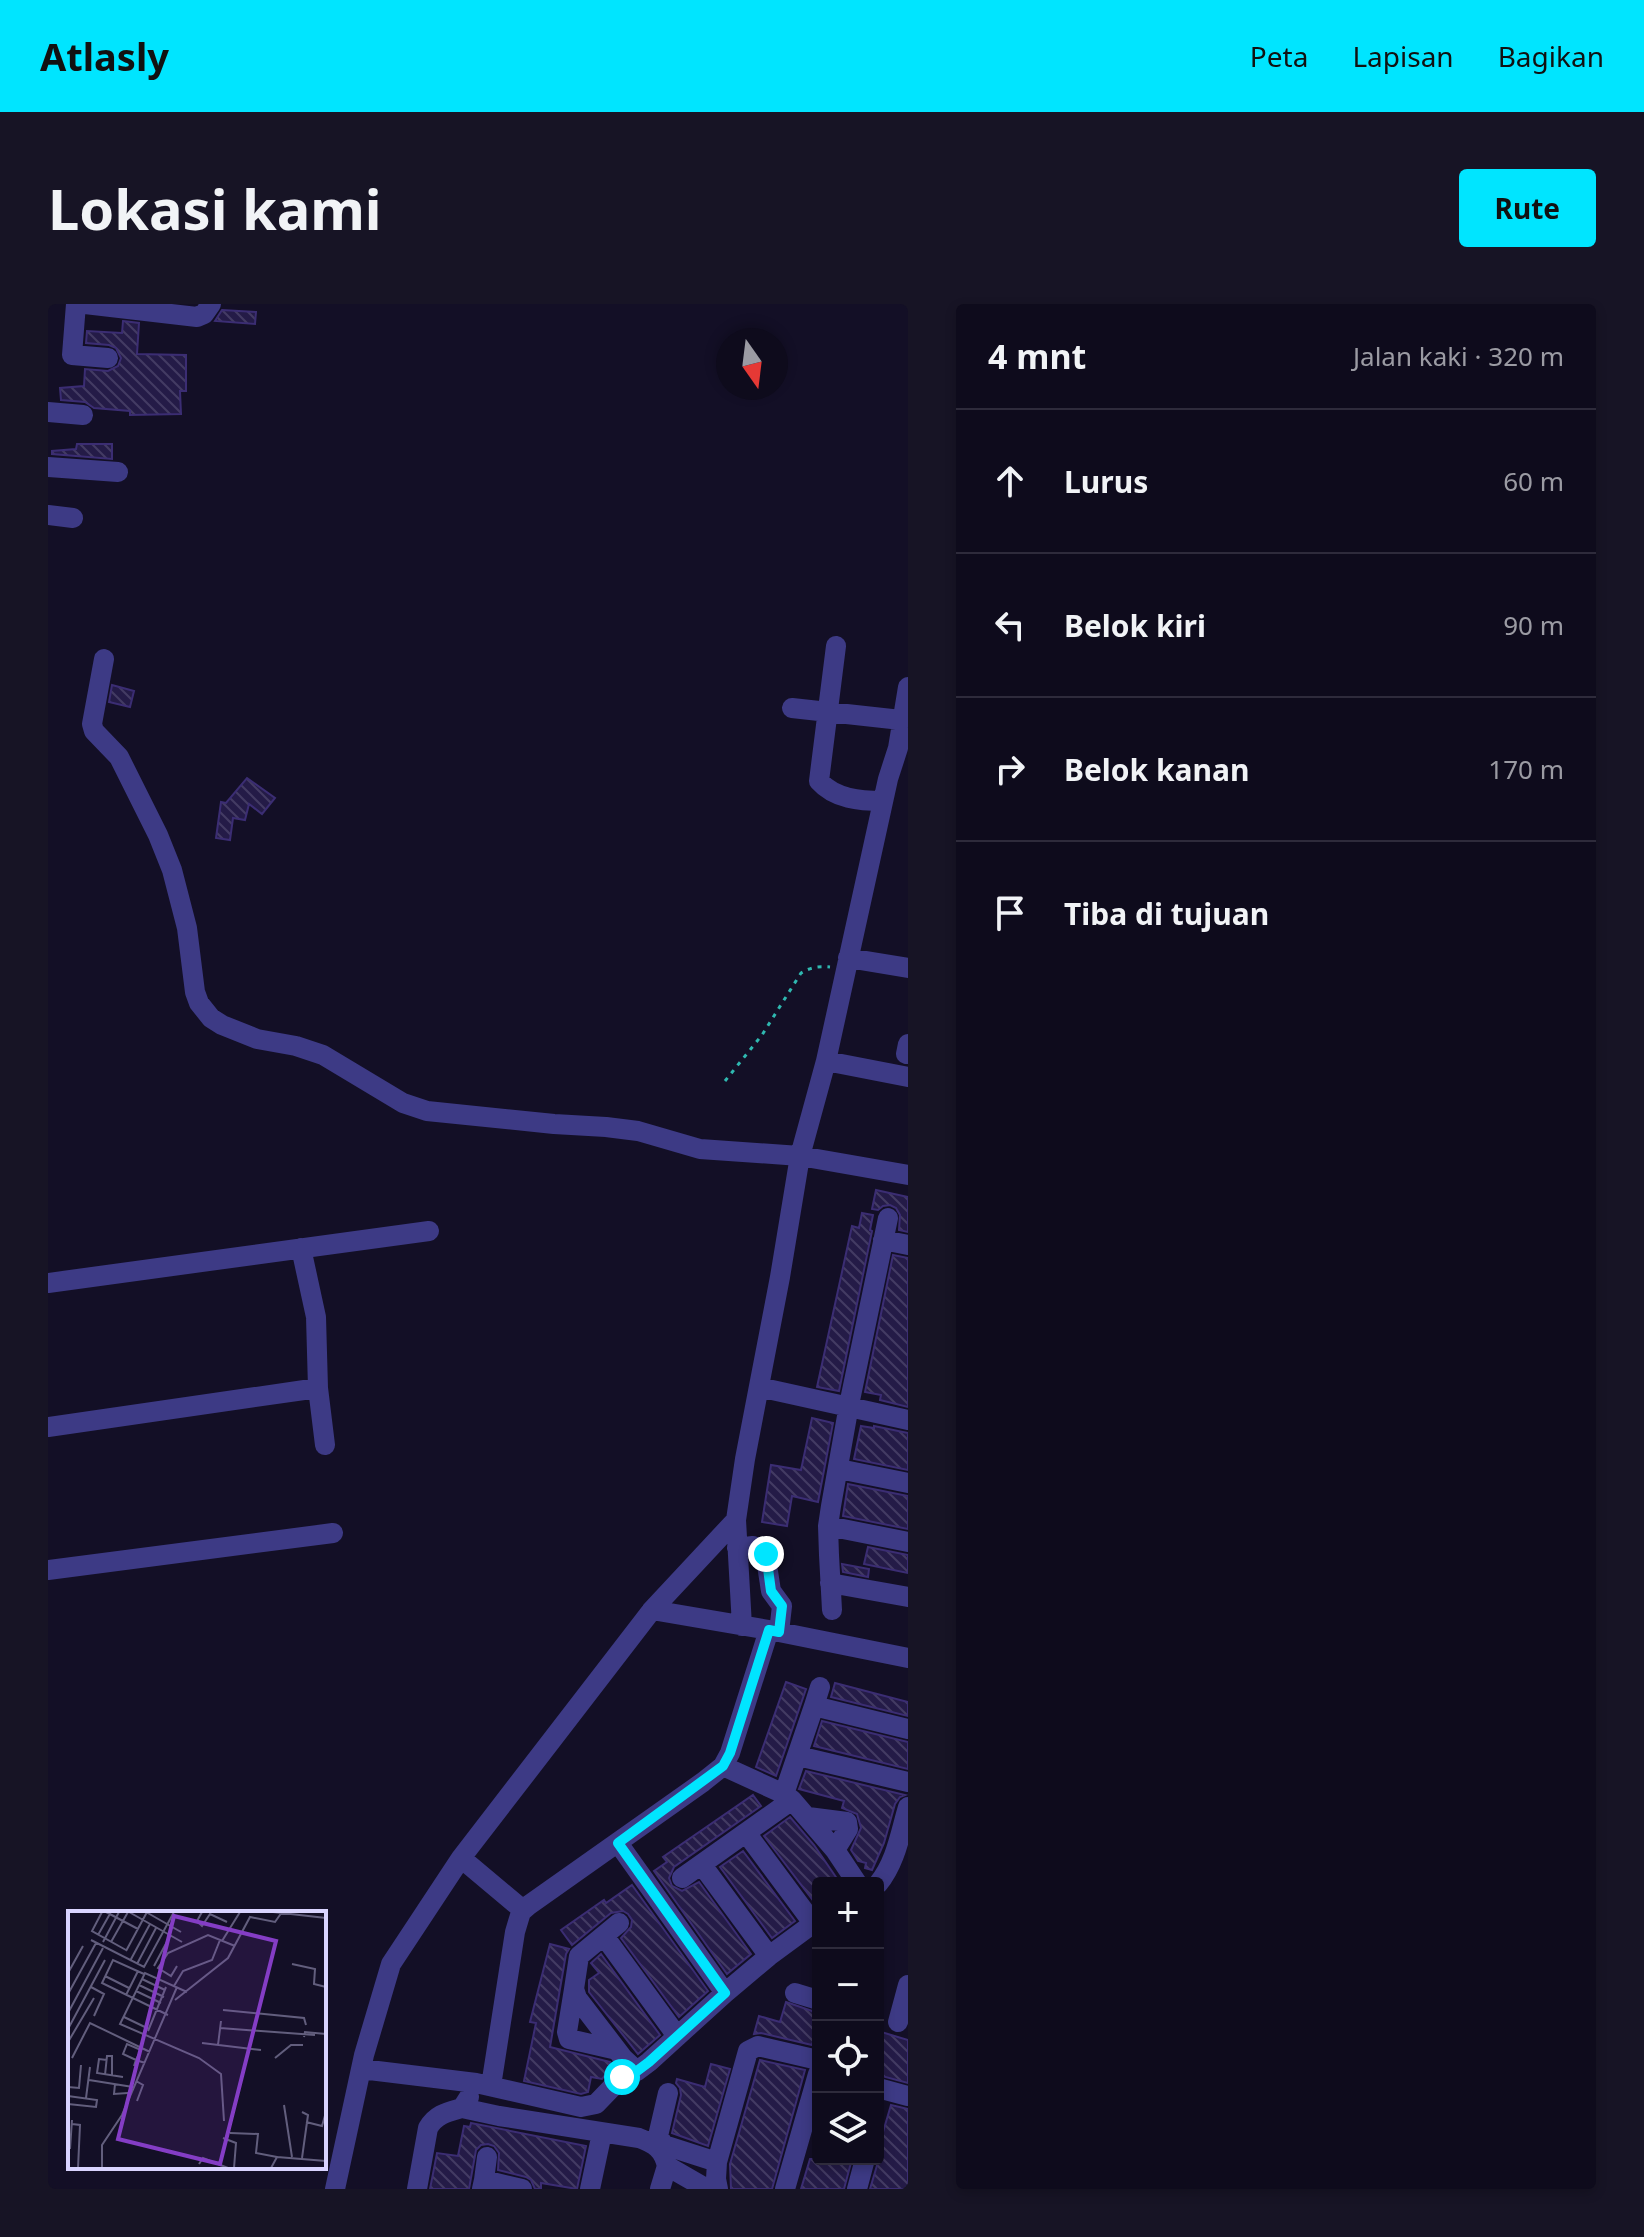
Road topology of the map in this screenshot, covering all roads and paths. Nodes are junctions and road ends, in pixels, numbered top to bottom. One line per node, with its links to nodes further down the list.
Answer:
1 (76, 304): 5 (street)
2 (85, 304): 4 (street)
3 (211, 304): 4 (street)
4 (119, 306)
5 (108, 358)
6 (48, 412): 7 (street)
7 (83, 415)
8 (48, 467): 9 (street)
9 (118, 472)
10 (48, 515): 11 (street)
11 (73, 518)
12 (836, 646): 16 (street)
13 (104, 659): 27 (street)
14 (908, 687): 17 (street)
15 (792, 708): 16 (street)
16 (830, 712): 17 (street); 19 (street)
17 (901, 720): 18 (street)
18 (903, 748): 19 (street)
19 (883, 801): 20 (street)
20 (847, 964): 21 (street); 24 (street); 26 (path)
21 (908, 968)
22 (908, 1044): 23 (street)
23 (908, 1054)
24 (826, 1061): 25 (street); 27 (street)
25 (908, 1077)
26 (725, 1081)
27 (800, 1156): 28 (street); 35 (street)
28 (908, 1175)
29 (888, 1218): 31 (street)
30 (429, 1231): 33 (street)
31 (883, 1240): 32 (street); 37 (street)
32 (908, 1245)
33 (301, 1248): 34 (street); 36 (street)
34 (48, 1283)
35 (759, 1387): 37 (street); 43 (street)
36 (318, 1388): 39 (street); 40 (street)
37 (849, 1405): 38 (street); 41 (street)
38 (908, 1418)
39 (48, 1427)
40 (325, 1445)
41 (839, 1469): 42 (street); 44 (street)
42 (908, 1483)
43 (736, 1520): 47 (street); 51 (street)
44 (828, 1526): 46 (street); 49 (street)
45 (333, 1533): 48 (street)
46 (908, 1542)
47 (737, 1548): 53 (street); 54 (street)
48 (48, 1570)
49 (830, 1583): 50 (street); 52 (street)
50 (908, 1597)
51 (652, 1610): 53 (street); 64 (street)
52 (832, 1610)
53 (742, 1626): 54 (street)
54 (774, 1631): 55 (street); 58 (street)
55 (908, 1658)
56 (908, 1729): 57 (street)
57 (798, 1756): 59 (street); 60 (street)
58 (723, 1766): 60 (street); 63 (street)
59 (908, 1782)
60 (788, 1797): 62 (street); 66 (street)
61 (908, 1807): 67 (street)
62 (747, 1834): 65 (street); 70 (street)
63 (618, 1843): 69 (street); 75 (street)
64 (461, 1858): 69 (street); 82 (street)
65 (702, 1865): 68 (street); 72 (street)
66 (853, 1877)
67 (884, 1877)
68 (682, 1878)
69 (523, 1910): 84 (street)
70 (812, 1916)
71 (812, 1924): 72 (street)
72 (769, 1956): 75 (street)
73 (908, 1985): 78 (street)
74 (574, 1989): 79 (street); 80 (street); 80 (street)
75 (725, 1993): 79 (street)
76 (795, 1993): 77 (street)
77 (812, 1998)
78 (895, 2021)
79 (677, 2036): 83 (street)
80 (617, 2050): 83 (street)
81 (812, 2059): 92 (street)
82 (361, 2069): 84 (street); 96 (street)
83 (637, 2071): 84 (street)
84 (484, 2084): 89 (street)
85 (668, 2093): 92 (street)
86 (813, 2093): 103 (street)
87 (884, 2094): 88 (street)
88 (908, 2096)
89 (462, 2108): 90 (street); 97 (street)
90 (602, 2133): 94 (street); 99 (street)
91 (487, 2157): 95 (street)
92 (717, 2162): 102 (street)
93 (863, 2165): 104 (street)
94 (667, 2166): 100 (street); 101 (street)
95 (483, 2185): 98 (street)
96 (335, 2189)
97 (417, 2189)
98 (522, 2189)
99 (590, 2189)
100 (660, 2189)
101 (707, 2189)
102 (718, 2189)
103 (785, 2189)
104 (857, 2189)

